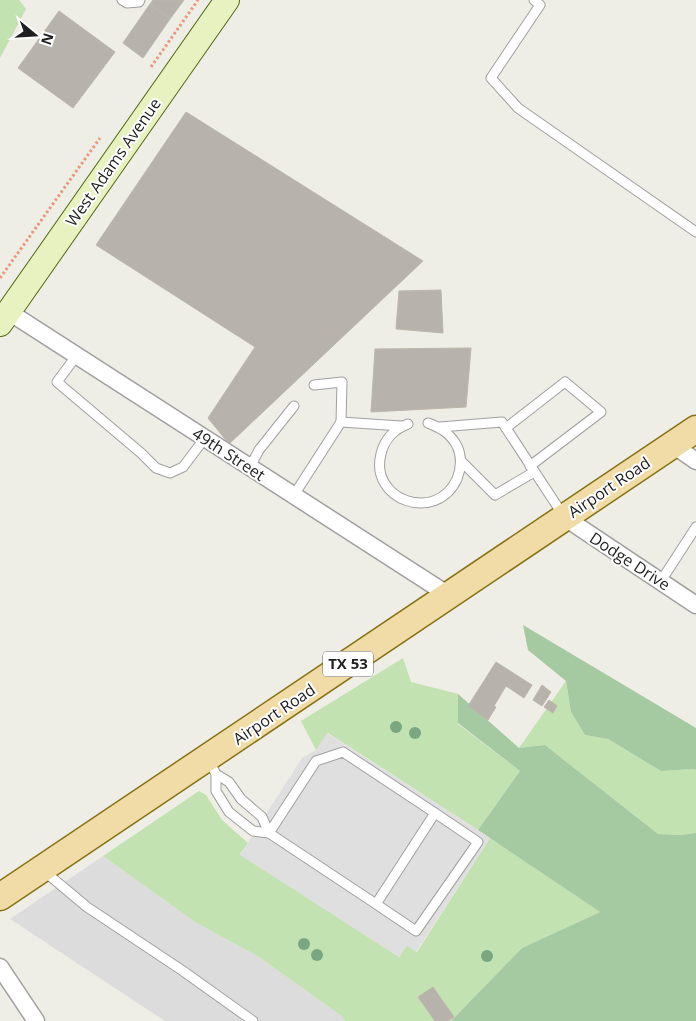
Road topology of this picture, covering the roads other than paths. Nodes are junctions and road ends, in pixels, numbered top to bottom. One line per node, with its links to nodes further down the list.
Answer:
1 (122, 0): 2 (lane)
2 (140, 0)
3 (226, 0): 6 (main road, West Adams Avenue)
4 (534, 0): 5 (lane)
5 (696, 232)
6 (4, 318): 7 (street, 49th Street)
7 (77, 355): 15 (street, 49th Street); 15 (lane)
8 (314, 386): 10 (lane)
9 (294, 406): 19 (lane)
10 (341, 422): 17 (lane); 21 (lane)
11 (428, 423): 12 (lane)
12 (440, 428): 13 (lane); 17 (lane)
13 (506, 428): 20 (lane); 20 (lane)
14 (696, 429): 16 (main road, Airport Road / TX 53)
15 (205, 438): 19 (street, 49th Street)
16 (673, 445): 18 (street); 22 (main road, Airport Road / TX 53)
17 (461, 461): 20 (lane)
18 (696, 461)
19 (250, 467): 21 (street, 49th Street)
20 (532, 469): 22 (lane)
21 (294, 495): 25 (street, 49th Street)
22 (564, 518): 24 (street, Dodge Drive); 25 (main road, Airport Road / TX 53)
23 (696, 527): 24 (lane)
24 (661, 581): 26 (street, Dodge Drive)
25 (450, 596): 27 (main road, Airport Road / TX 53)
26 (696, 604)
27 (212, 766): 29 (lane); 29 (lane); 30 (main road, Airport Road / TX 53)
28 (435, 813): 29 (lane); 32 (lane); 32 (lane)
29 (269, 833): 32 (lane)
30 (42, 869): 31 (main road, Airport Road / TX 53); 35 (lane)
31 (2, 892)
32 (376, 904)
33 (0, 967): 34 (street)
34 (36, 1021)
35 (252, 1021)

